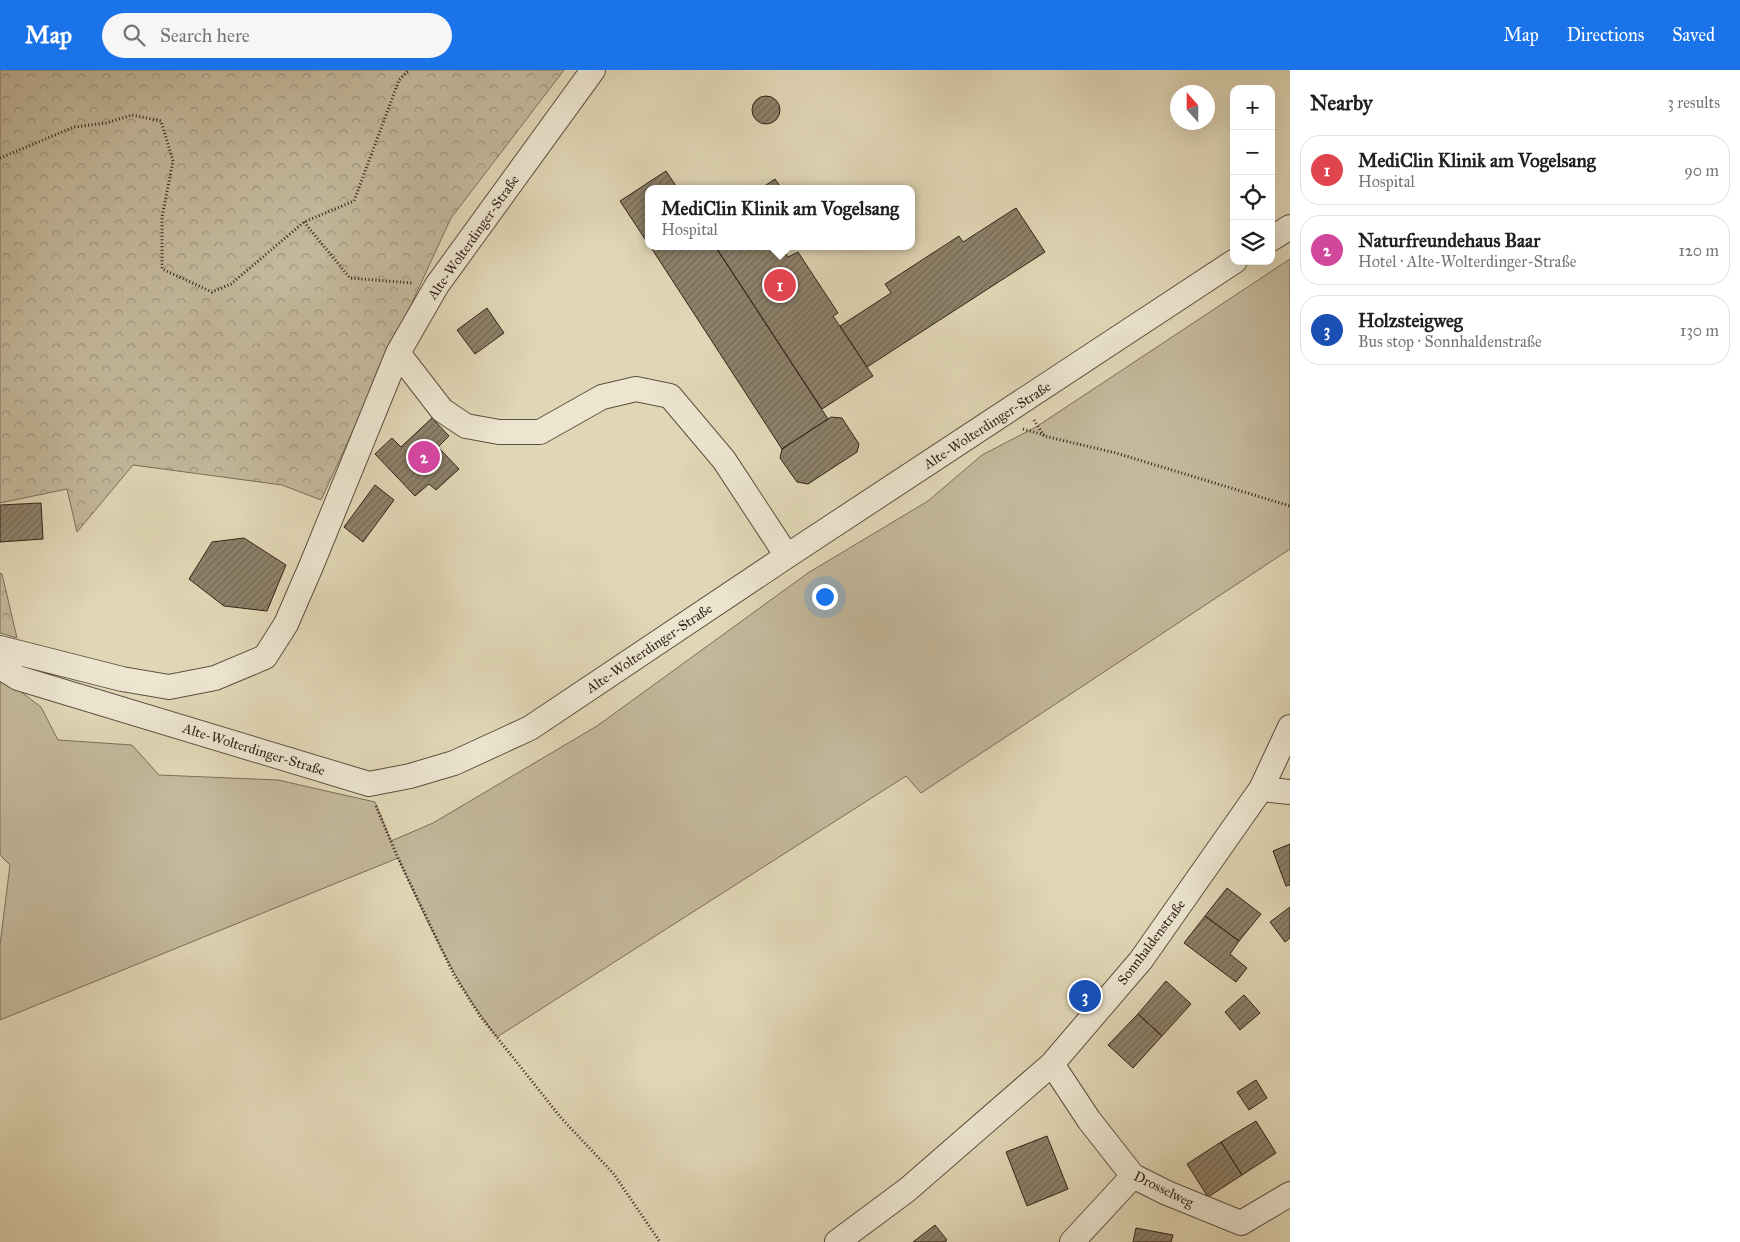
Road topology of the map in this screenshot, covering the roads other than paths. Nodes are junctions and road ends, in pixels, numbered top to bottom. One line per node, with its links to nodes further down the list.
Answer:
1 (593, 70): 5 (street, Alte-Wolterdinger-Straße)
2 (1290, 227): 3 (street)
3 (1275, 236)
4 (1230, 264): 6 (street, Alte-Wolterdinger-Straße)
5 (398, 353): 6 (street); 7 (street, Alte-Wolterdinger-Straße)
6 (787, 556): 8 (street, Alte-Wolterdinger-Straße)
7 (0, 648)
8 (0, 667)
9 (1290, 727): 10 (street, Sonnhaldenstraße)
10 (1260, 789): 11 (street); 12 (street, Sonnhaldenstraße)
11 (1290, 792)
12 (1052, 1064): 13 (street, Drosselweg); 16 (street, Sonnhaldenstraße)
13 (1133, 1176): 15 (street, Drosselweg); 17 (street)
14 (1290, 1194): 15 (street, Drosselweg)
15 (1238, 1233)
16 (837, 1242)
17 (1072, 1242)

